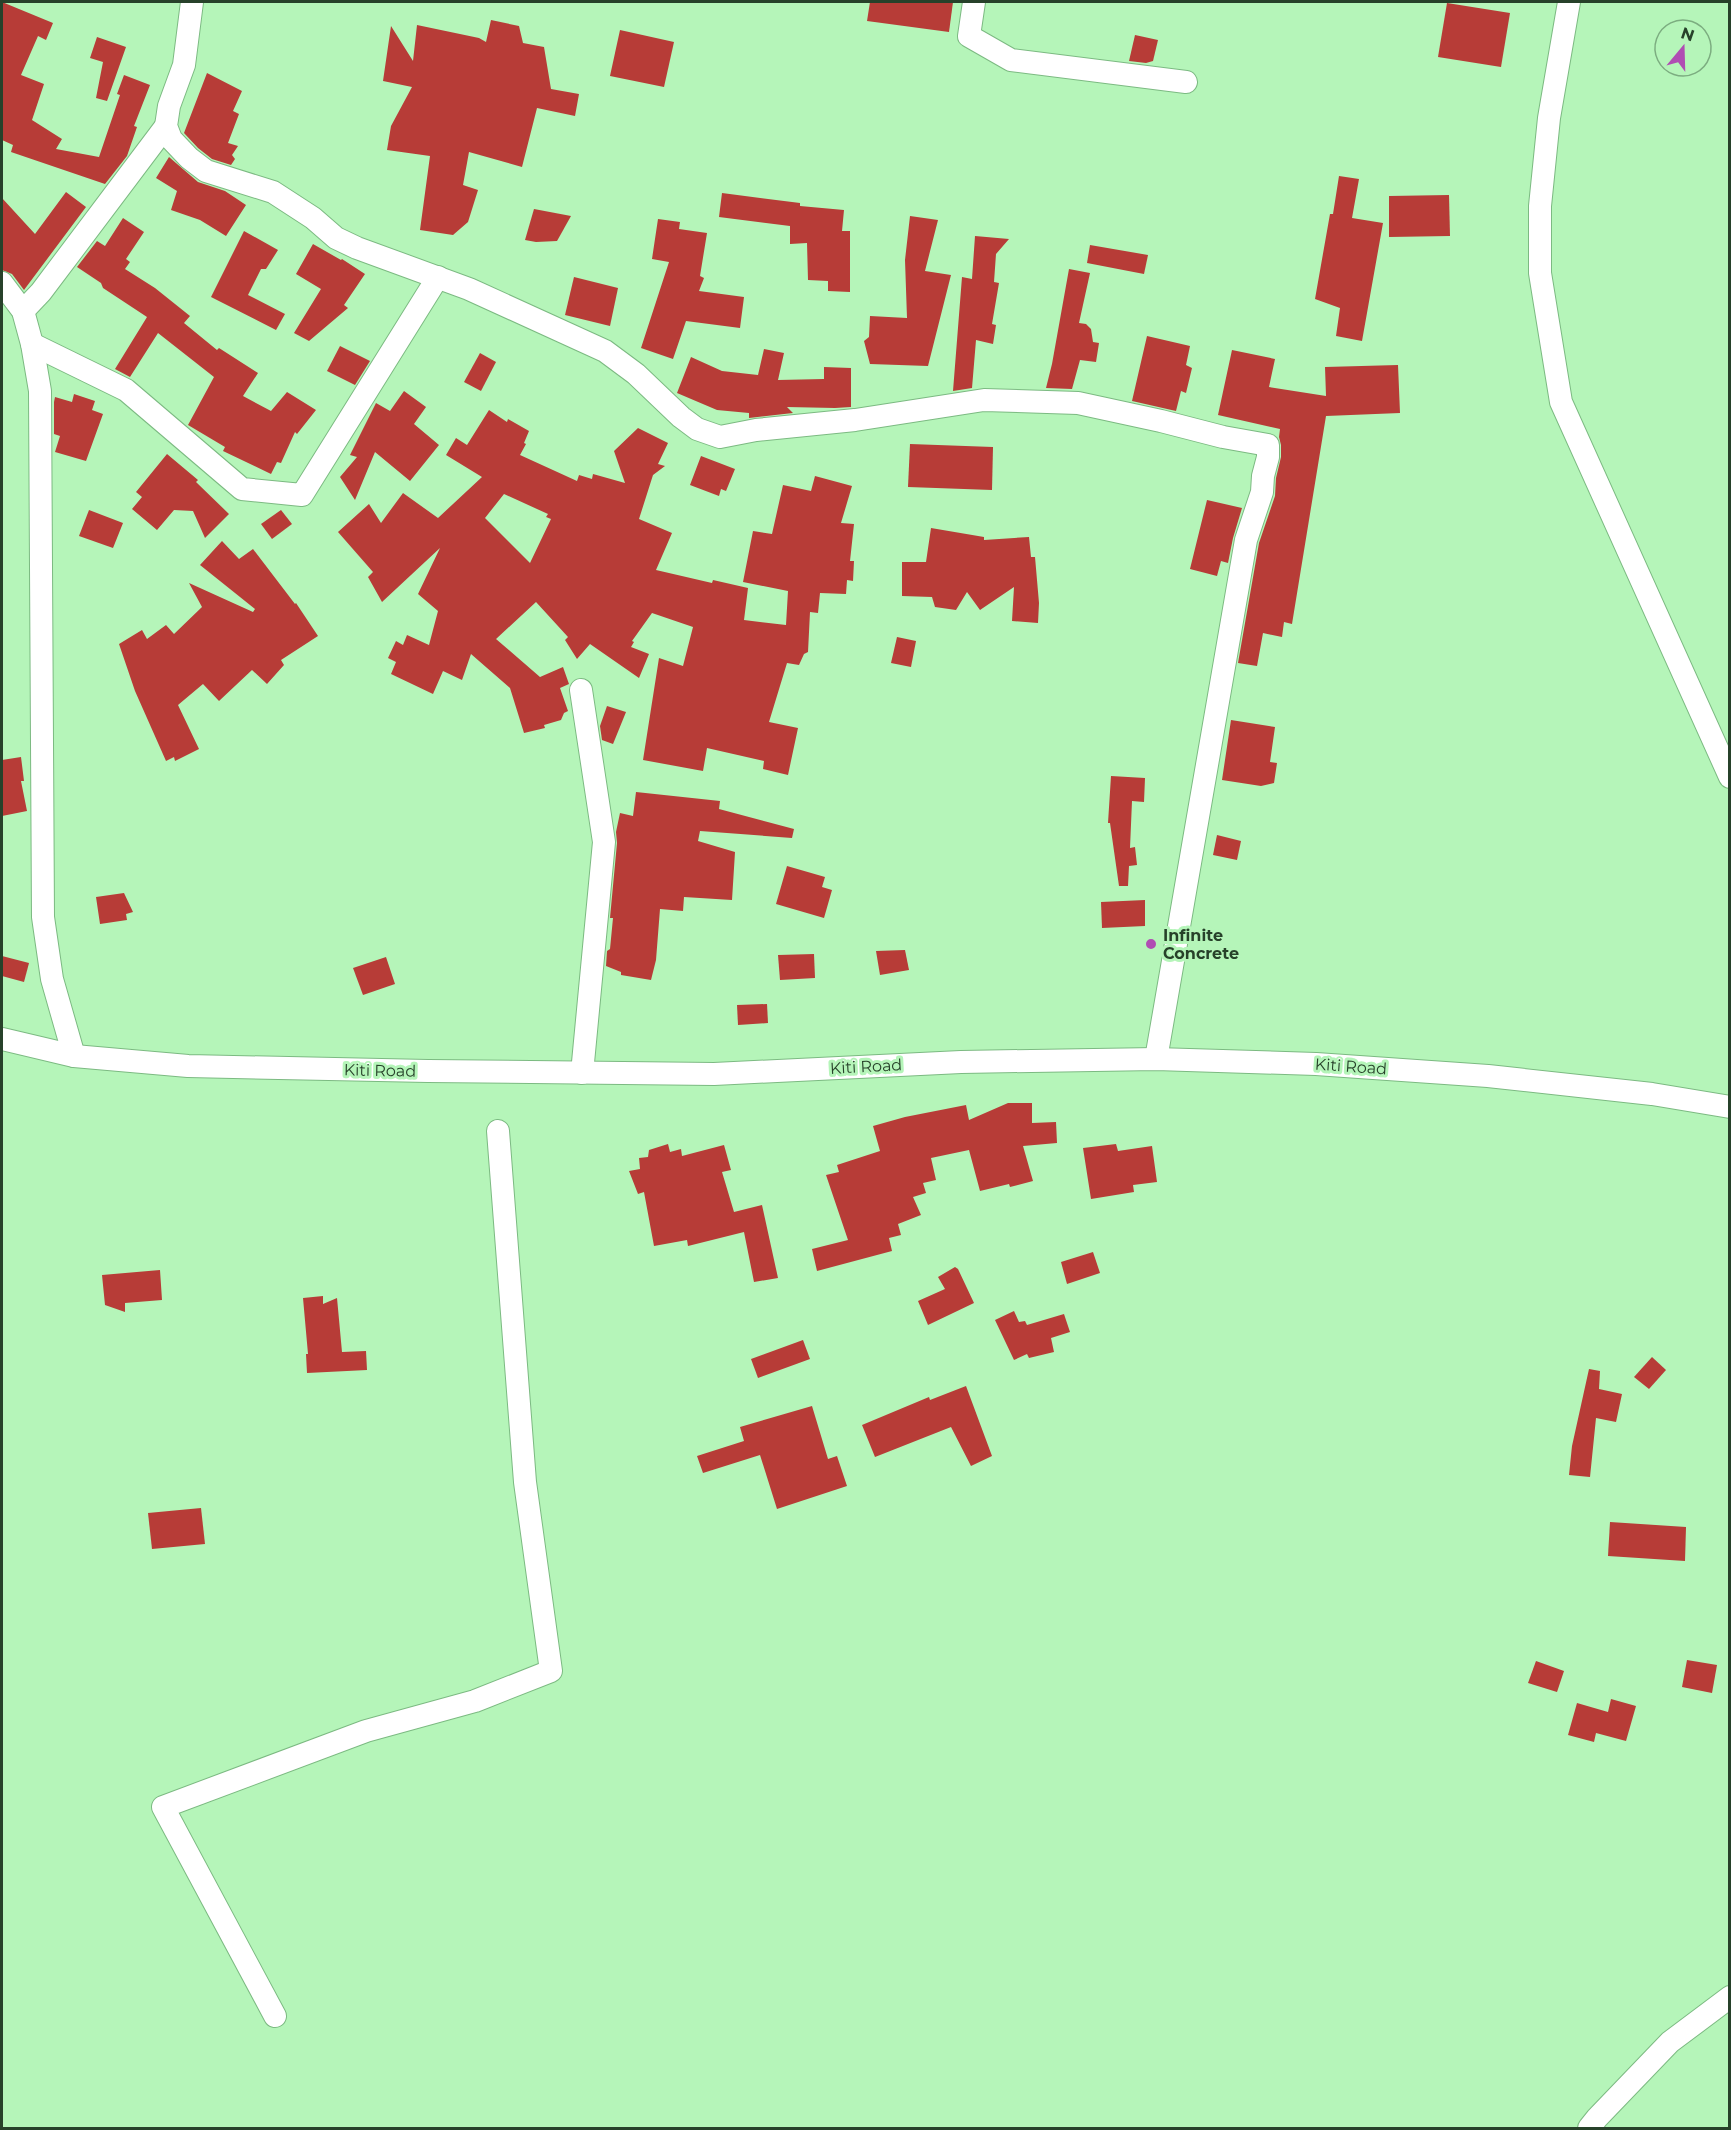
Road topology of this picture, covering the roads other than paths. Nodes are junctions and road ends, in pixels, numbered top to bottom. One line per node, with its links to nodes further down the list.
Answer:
1 (192, 2): 5 (street)
2 (974, 2): 4 (street)
3 (1569, 2): 11 (street)
4 (1186, 82)
5 (166, 126): 6 (street); 8 (street)
6 (438, 277): 9 (street); 14 (street)
7 (2, 283): 8 (street)
8 (23, 311): 9 (street)
9 (32, 344): 13 (street)
10 (581, 690): 15 (street)
11 (1730, 777)
12 (2, 1039): 13 (street, Kiti Road)
13 (74, 1056): 15 (street, Kiti Road)
14 (1156, 1059): 15 (street, Kiti Road); 16 (street, Kiti Road)
15 (582, 1073)
16 (1730, 1107)
17 (498, 1131): 19 (street)
18 (1730, 1997): 20 (street)
19 (275, 2016)
20 (1589, 2128)

